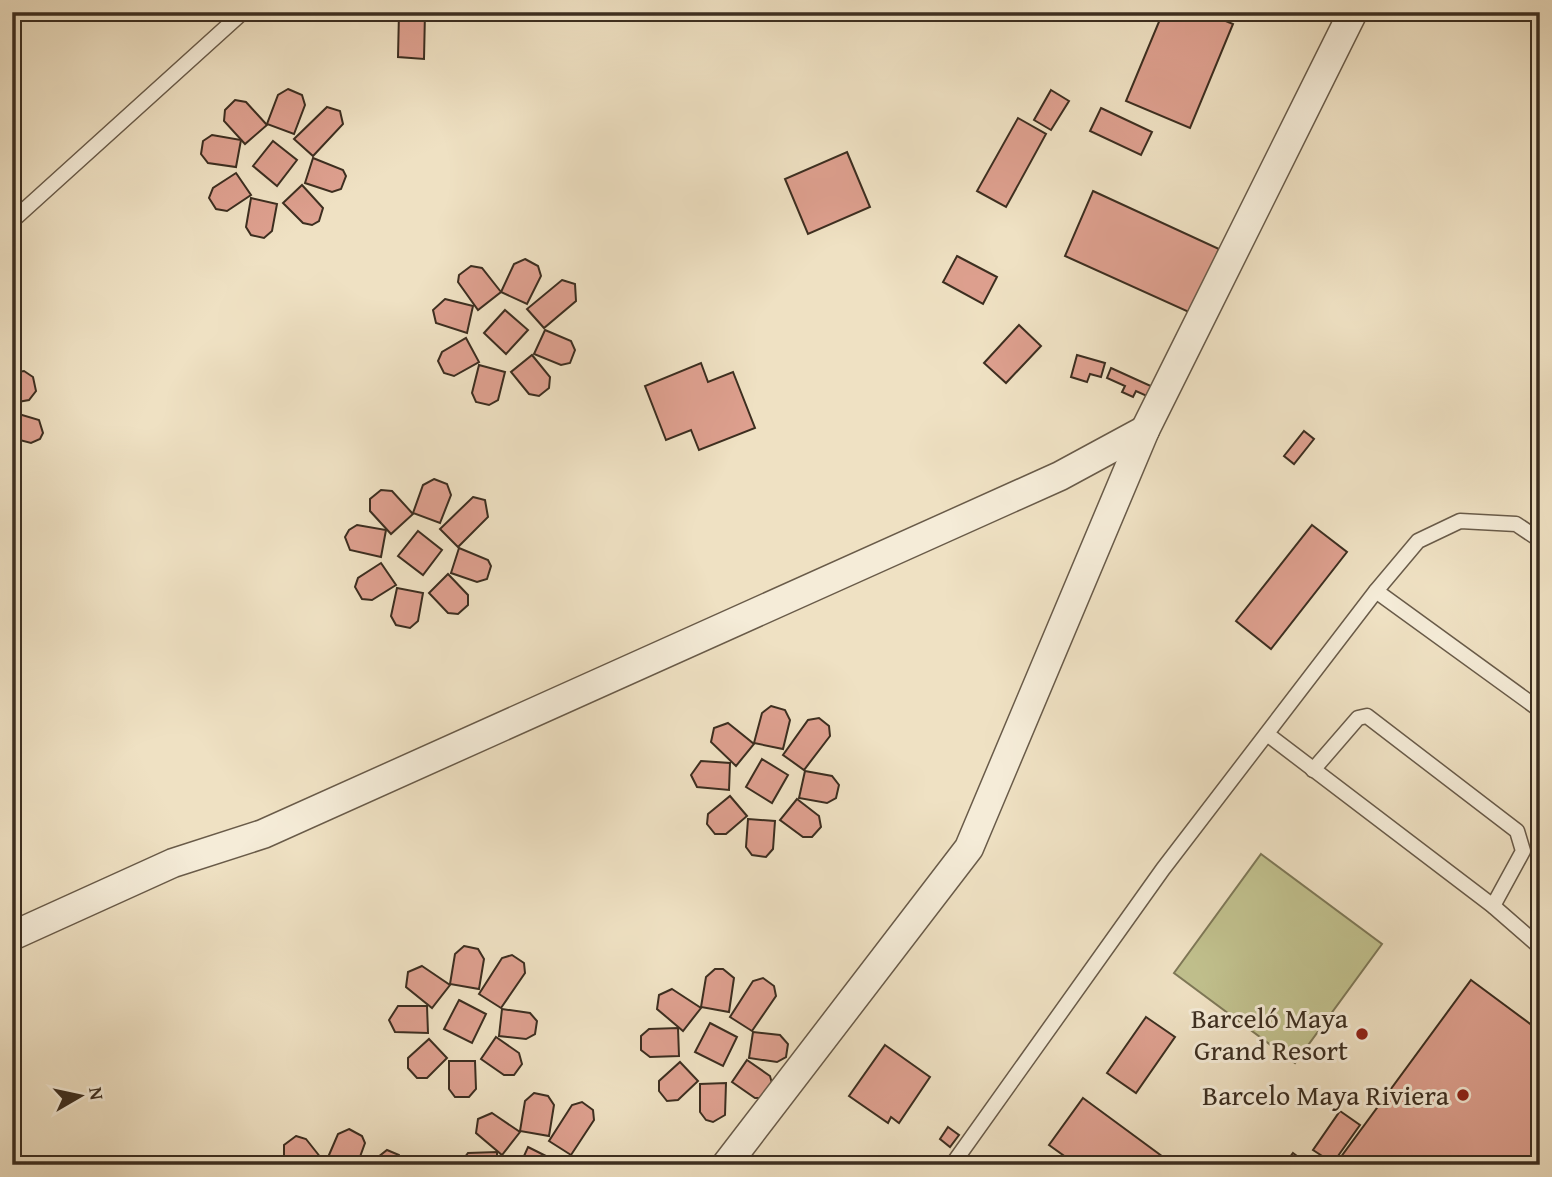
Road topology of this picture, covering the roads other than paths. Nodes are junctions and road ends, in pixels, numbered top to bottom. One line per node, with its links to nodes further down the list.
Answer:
1 (243, 12): 3 (lane)
2 (1353, 12): 4 (street)
3 (12, 221)
4 (1145, 430): 11 (street); 13 (street)
5 (1540, 540): 6 (lane)
6 (1376, 591): 7 (lane); 8 (lane)
7 (1540, 710)
8 (1267, 734): 9 (lane); 14 (lane)
9 (1313, 770): 10 (lane); 10 (lane)
10 (1493, 906): 12 (lane)
11 (12, 936)
12 (1540, 947)
13 (726, 1165)
14 (952, 1165)

